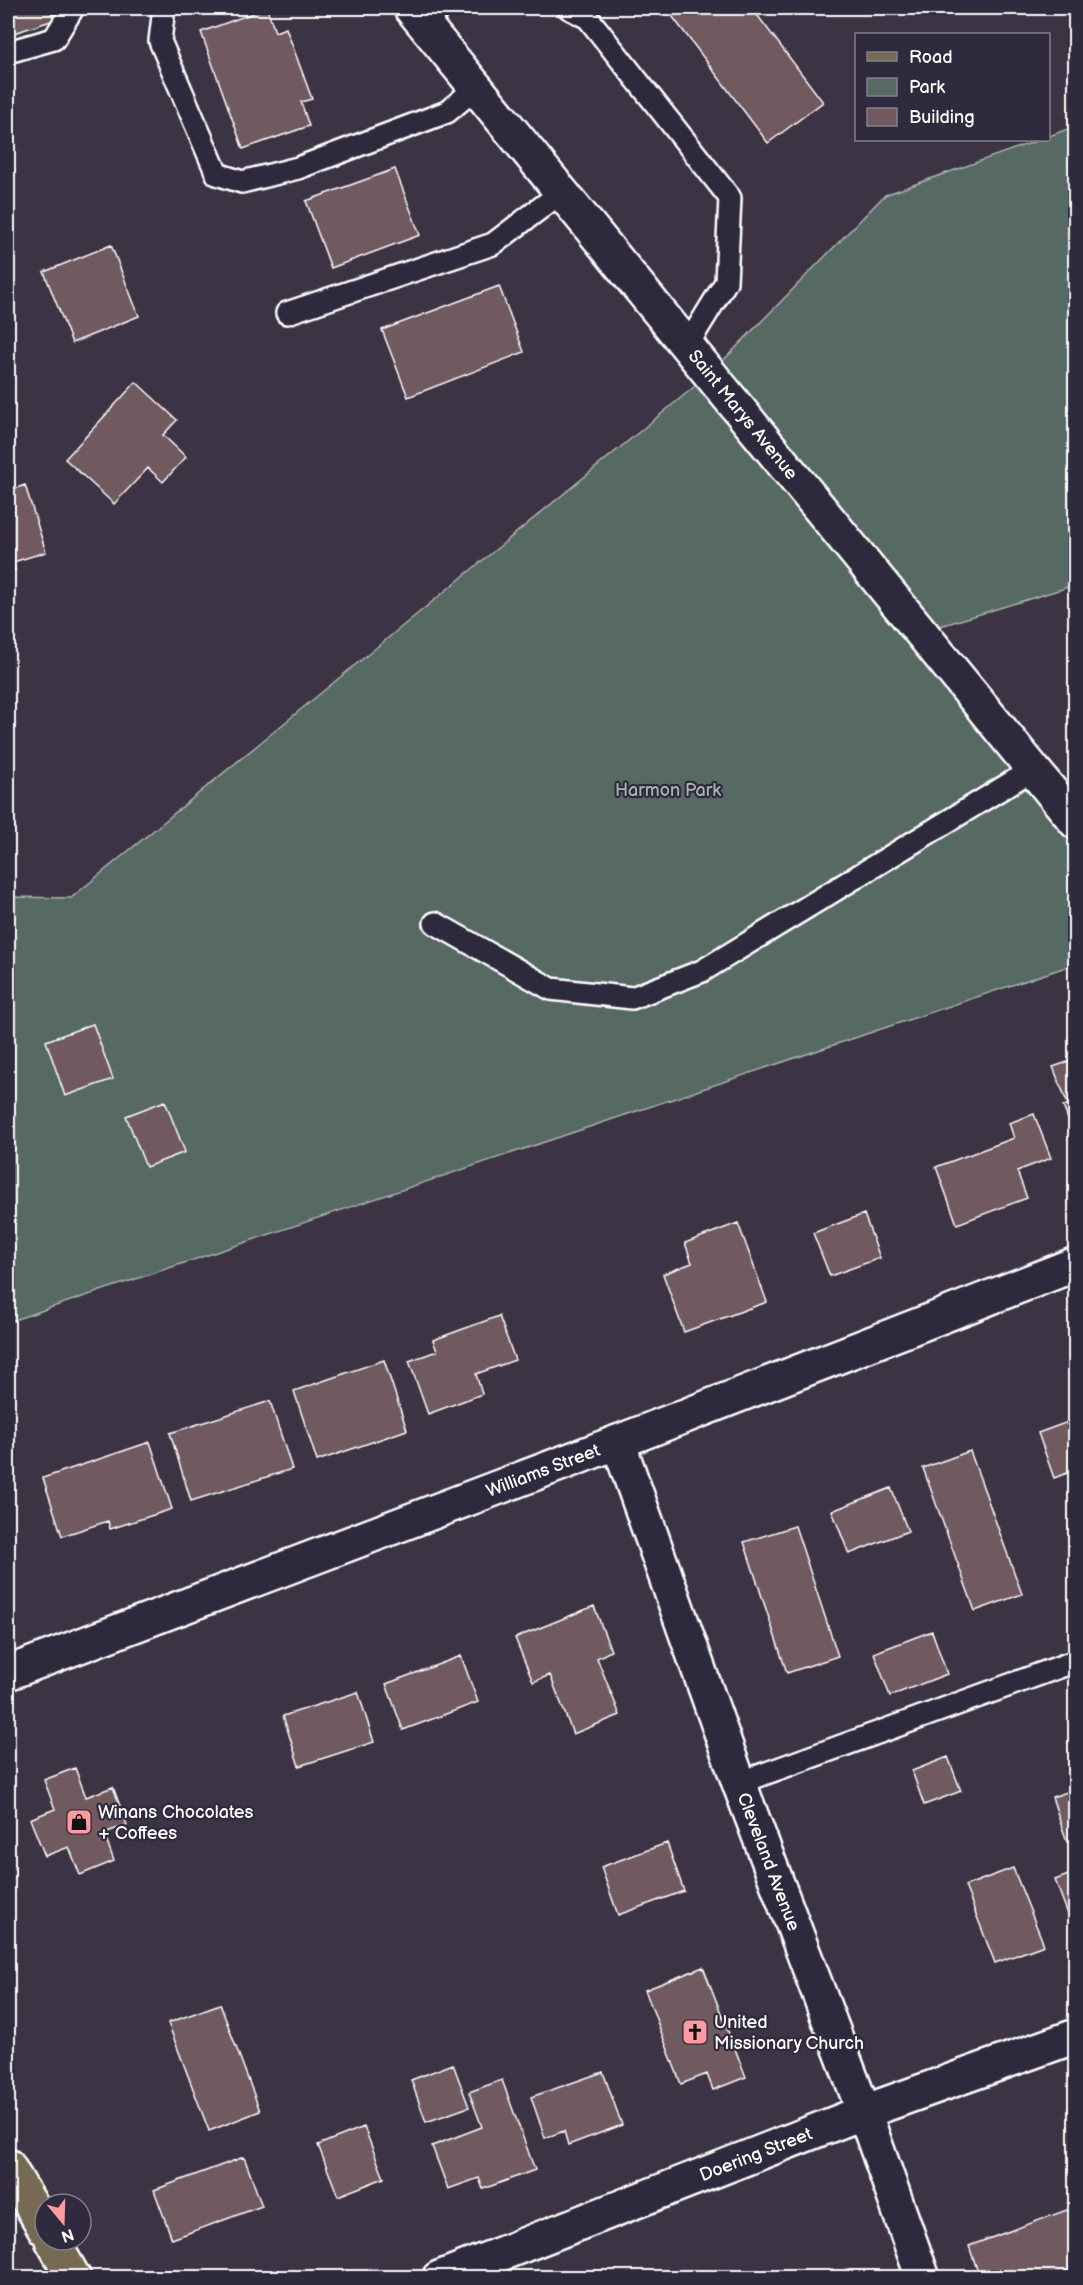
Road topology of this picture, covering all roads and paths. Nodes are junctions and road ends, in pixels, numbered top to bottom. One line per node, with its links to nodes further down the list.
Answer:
1 (73, 8): 5 (lane)
2 (164, 8): 6 (lane)
3 (569, 8): 9 (lane)
4 (426, 13): 6 (street, Saint Marys Avenue)
5 (8, 52)
6 (477, 87): 7 (street, Saint Marys Avenue)
7 (562, 191): 8 (lane); 9 (street, Saint Marys Avenue)
8 (287, 313)
9 (688, 344): 10 (street, Saint Marys Avenue)
10 (1032, 770): 11 (street, Saint Marys Avenue); 12 (lane)
11 (1076, 822)
12 (435, 923)
13 (1076, 1264): 14 (street, Williams Street)
14 (618, 1442): 16 (street, Williams Street); 17 (street, Cleveland Avenue)
15 (1076, 1661): 17 (lane)
16 (8, 1674)
17 (739, 1783): 19 (street, Cleveland Avenue)
18 (1076, 2037): 19 (street, Doering Street)
19 (864, 2112): 24 (street, Doering Street); 25 (street, Cleveland Avenue)
20 (8, 2166): 21 (main road)
21 (33, 2209)
22 (59, 2252): 23 (main road)
23 (74, 2277)
24 (439, 2277)
25 (922, 2277)

